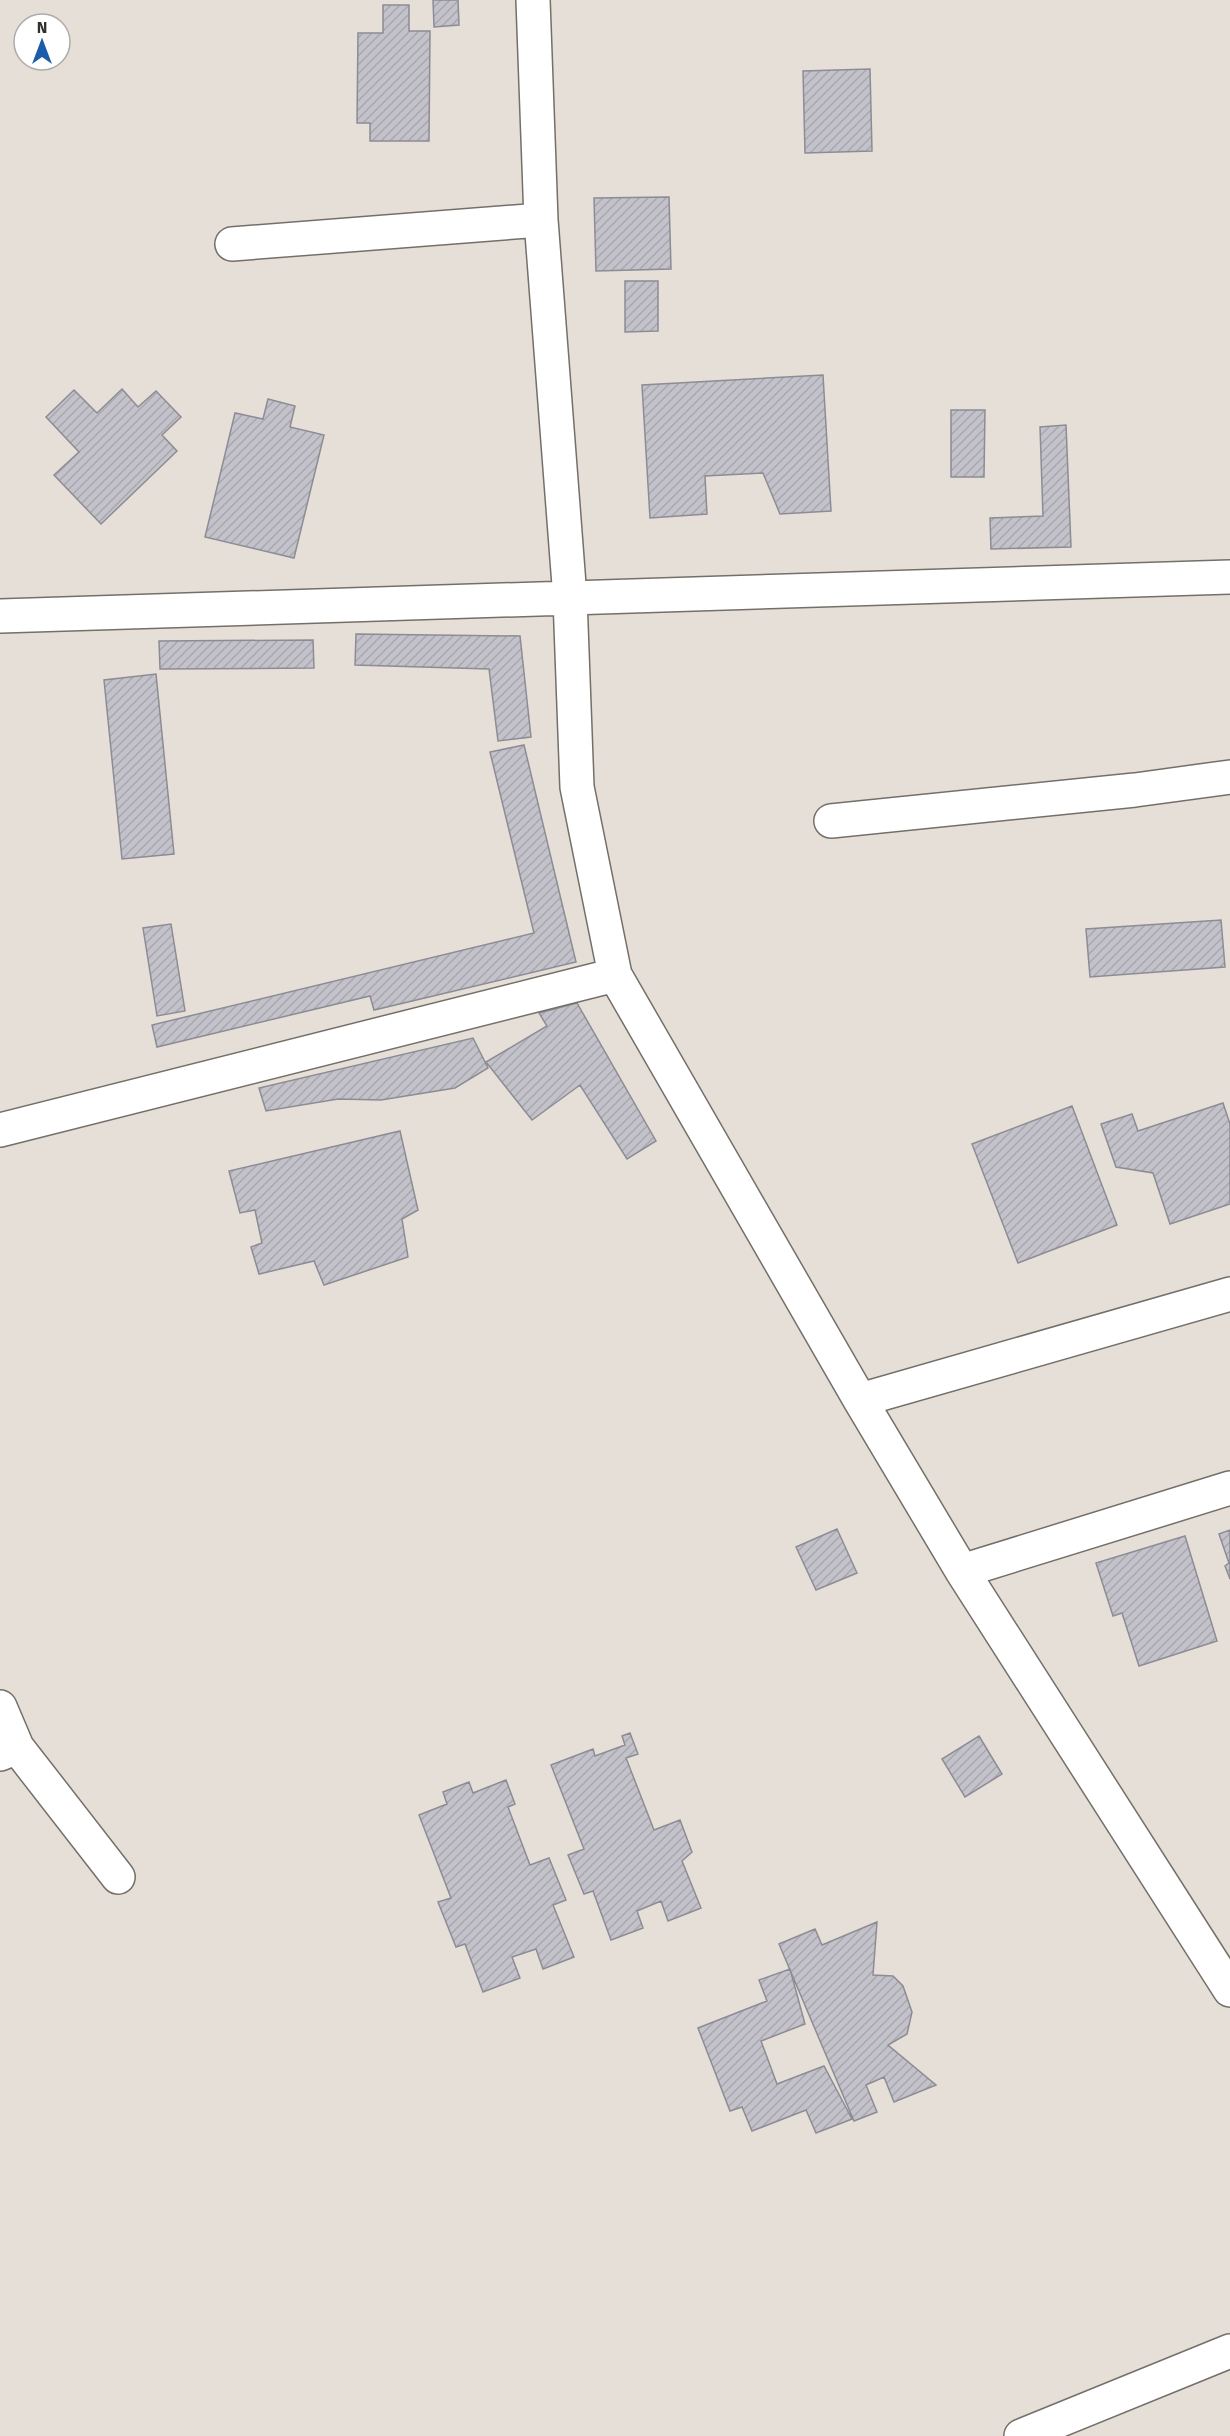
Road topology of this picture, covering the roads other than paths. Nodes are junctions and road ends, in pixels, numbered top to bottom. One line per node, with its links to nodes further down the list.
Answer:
1 (532, 0): 2 (street)
2 (541, 220): 3 (street); 5 (street)
3 (232, 244)
4 (1230, 577): 5 (street)
5 (570, 598): 6 (street); 9 (street)
6 (0, 616)
7 (1230, 777): 8 (street)
8 (831, 821)
9 (615, 975): 10 (street); 12 (street)
10 (0, 1130)
11 (1230, 1294): 12 (street)
12 (860, 1400): 14 (street)
13 (1230, 1488): 14 (street)
14 (962, 1571): 18 (street)
15 (0, 1707): 16 (street)
16 (8, 1750): 17 (street)
17 (118, 1877)
18 (1230, 1990)
19 (1230, 2351): 20 (street)
20 (1021, 2436)

